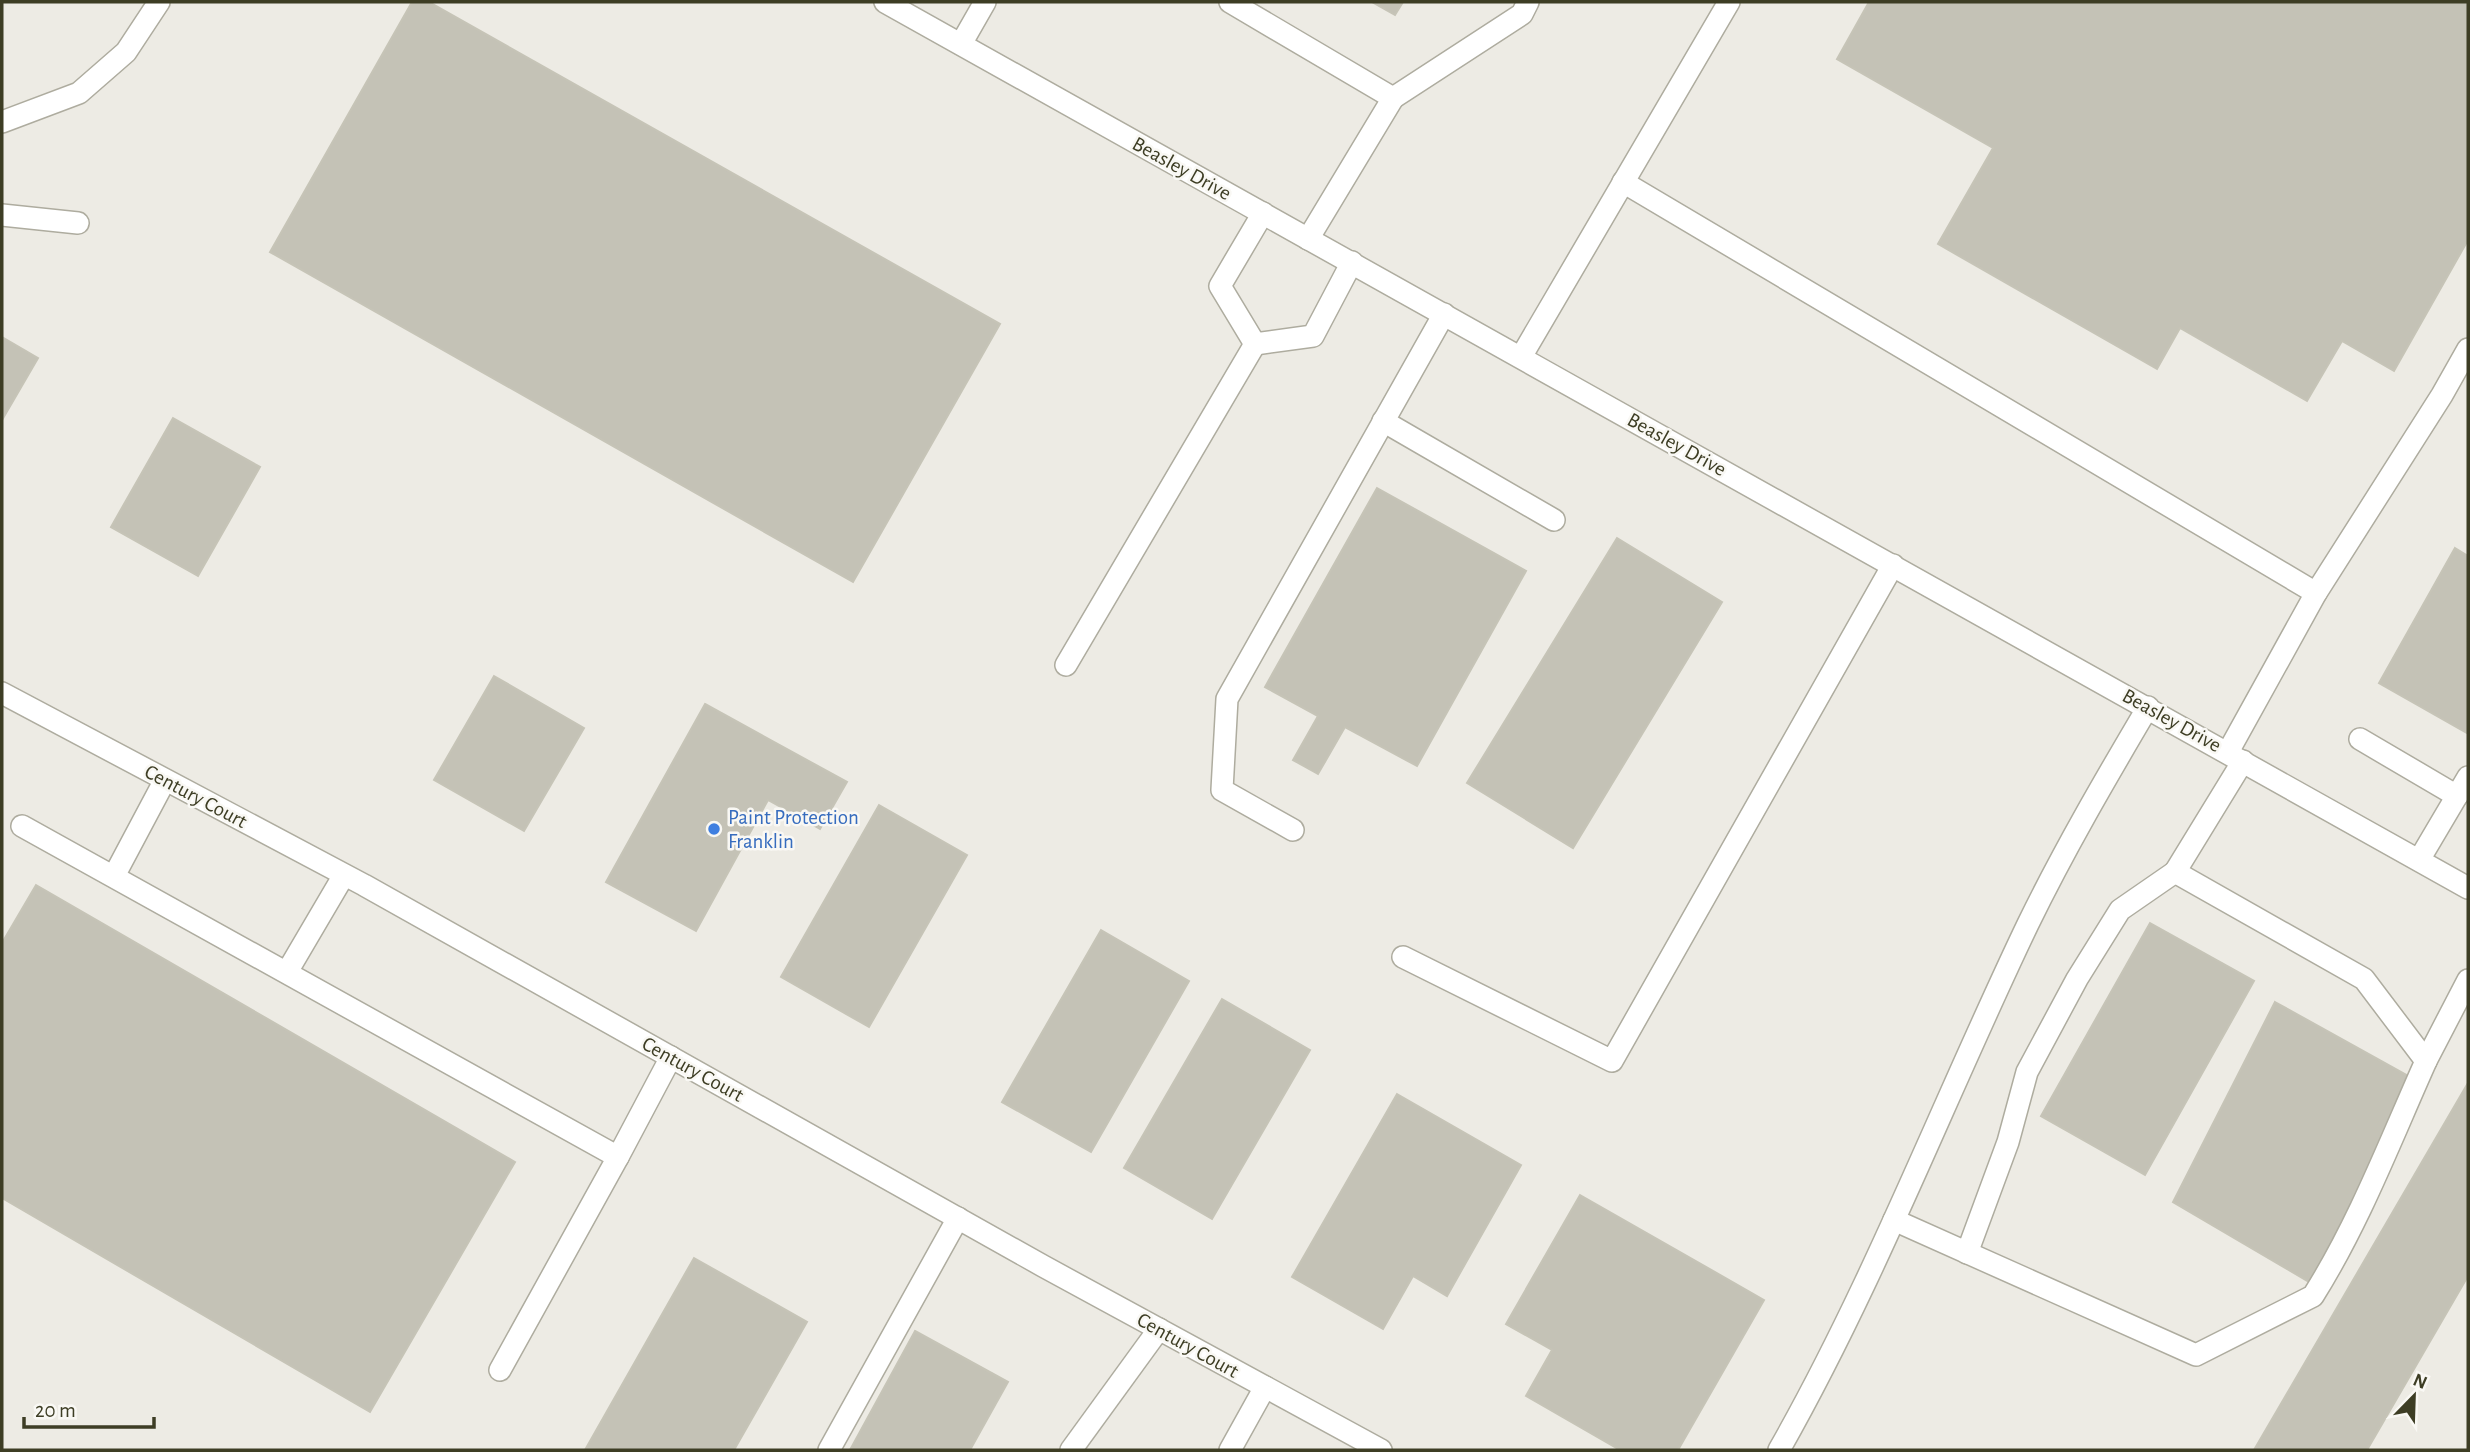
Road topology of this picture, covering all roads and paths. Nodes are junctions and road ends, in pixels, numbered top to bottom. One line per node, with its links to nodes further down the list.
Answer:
1 (159, 2): 9 (street)
2 (885, 2): 7 (street, Beasley Drive)
3 (985, 2): 7 (street)
4 (1230, 2): 8 (street)
5 (1528, 2): 8 (street)
6 (1729, 2): 10 (street)
7 (961, 44): 11 (street, Beasley Drive)
8 (1393, 98): 14 (street)
9 (2, 122)
10 (1623, 182): 19 (street); 23 (street)
11 (1263, 213): 14 (street, Beasley Drive); 17 (street)
12 (2, 215): 13 (street)
13 (78, 223)
14 (1308, 239): 15 (street, Beasley Drive)
15 (1352, 262): 16 (street, Beasley Drive); 17 (street)
16 (1444, 314): 19 (street, Beasley Drive); 20 (street)
17 (1255, 344): 24 (street)
18 (2468, 349): 23 (street)
19 (1521, 357): 22 (street, Beasley Drive)
20 (1384, 421): 21 (street); 33 (street)
21 (1554, 520)
22 (1893, 565): 26 (street, Beasley Drive); 39 (street)
23 (2316, 593): 28 (street)
24 (1066, 665)
25 (2, 693): 30 (street, Century Court)
26 (2148, 707): 28 (street, Beasley Drive); 46 (street)
27 (2360, 739): 31 (street)
28 (2236, 756): 34 (street, Beasley Drive); 35 (street)
29 (2468, 777): 31 (street)
30 (164, 780): 36 (street, Century Court); 37 (street)
31 (2457, 796): 34 (street)
32 (22, 825): 37 (street)
33 (1293, 830)
34 (2419, 860): 38 (street, Beasley Drive)
35 (2175, 872): 43 (street); 47 (street)
36 (344, 875): 40 (street); 42 (street, Century Court)
37 (114, 876): 40 (street)
38 (2468, 888)
39 (1403, 957)
40 (287, 972): 44 (street)
41 (2468, 981): 43 (street)
42 (671, 1057): 44 (street); 45 (street, Century Court)
43 (2426, 1061): 47 (street)
44 (618, 1157): 49 (street)
45 (958, 1218): 48 (street, Century Court); 51 (street)
46 (1894, 1220): 47 (street); 55 (street)
47 (1966, 1253)
48 (1159, 1329): 50 (street, Century Court); 52 (street)
49 (500, 1370)
50 (1265, 1387): 53 (street); 54 (street, Century Court)
51 (829, 1450)
52 (1071, 1450)
53 (1230, 1450)
54 (1381, 1450)
55 (1779, 1450)

